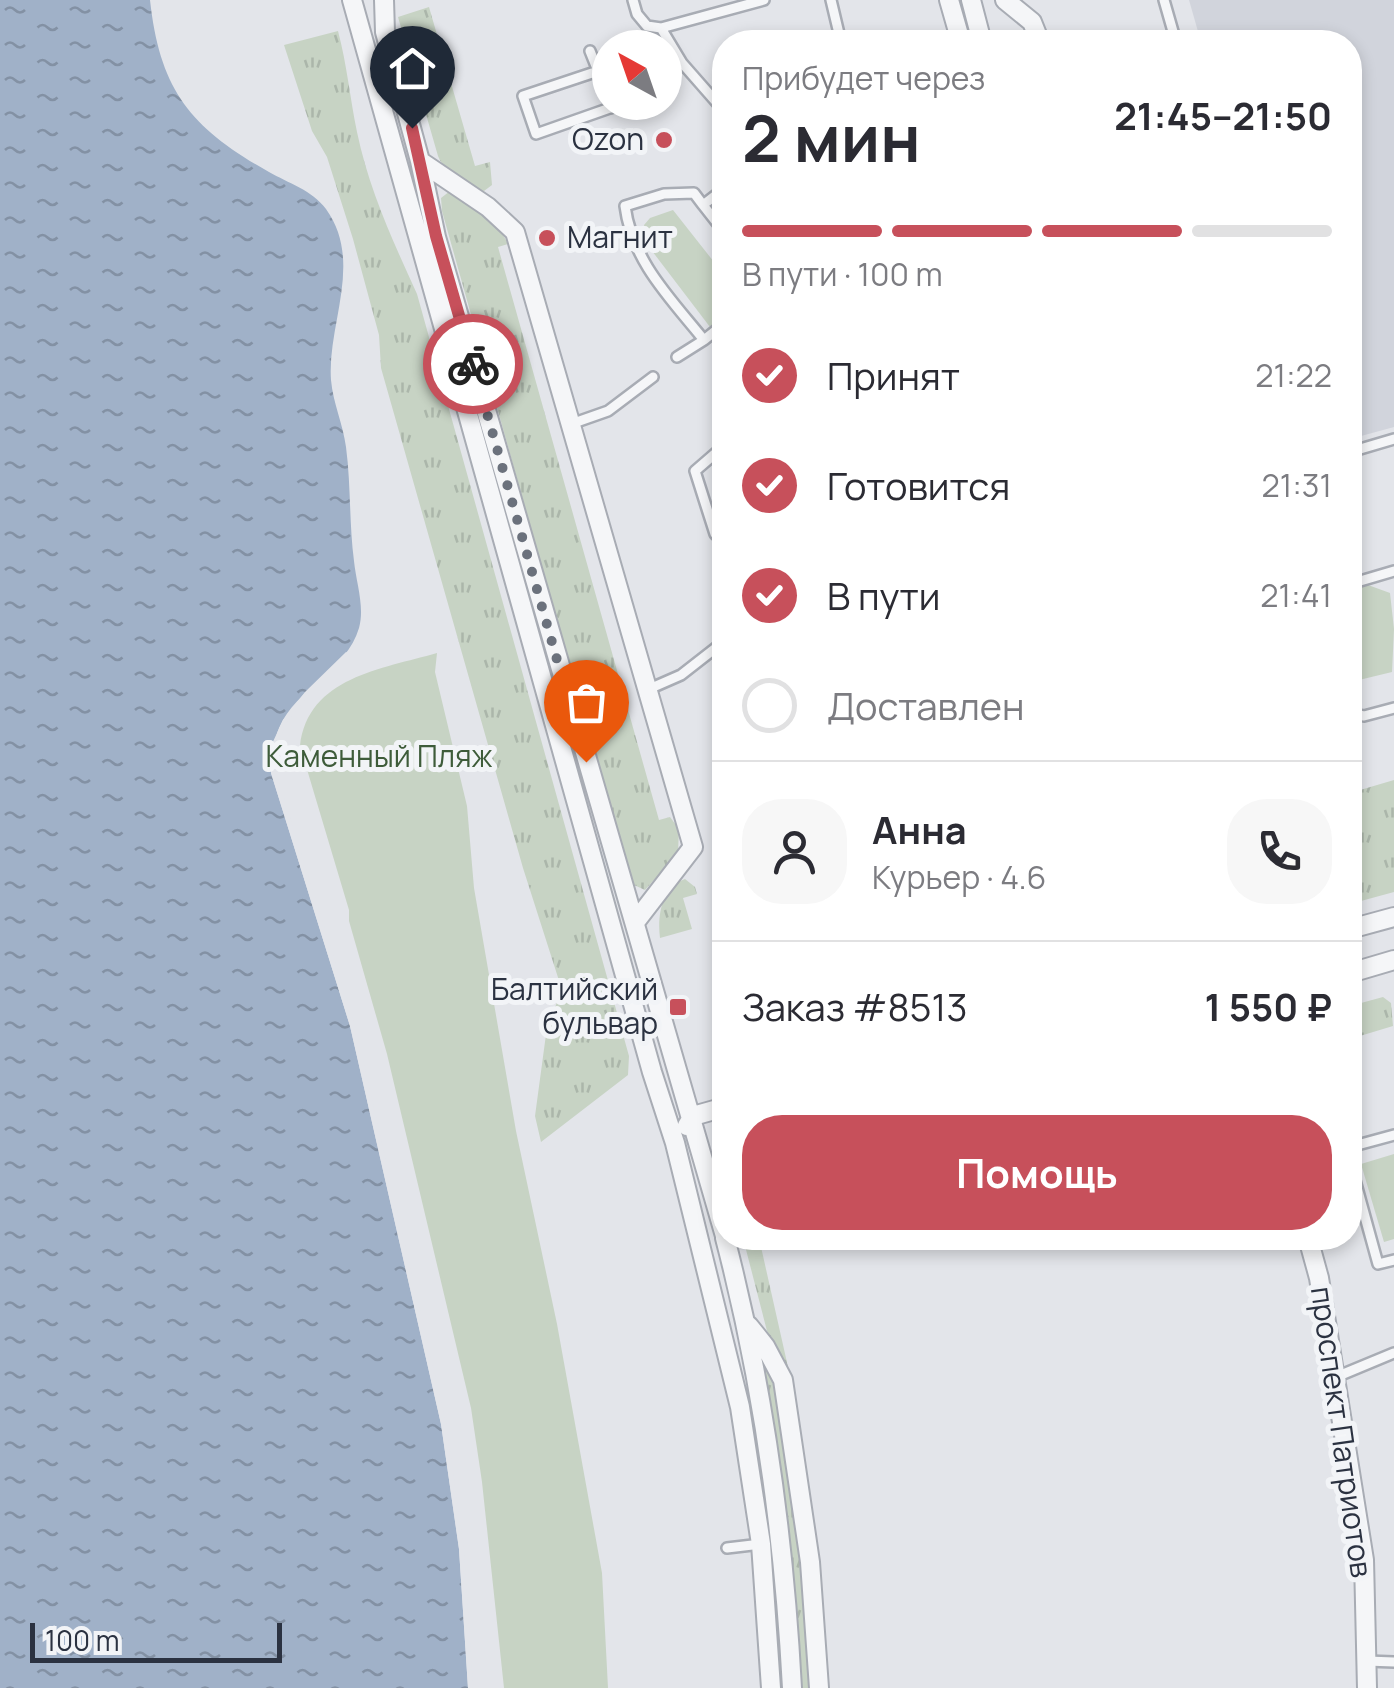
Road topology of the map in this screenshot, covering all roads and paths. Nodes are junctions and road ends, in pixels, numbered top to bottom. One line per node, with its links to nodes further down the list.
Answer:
1 (352, 0): 49 (street)
2 (384, 0): 22 (street)
3 (633, 0): 10 (lane)
4 (764, 0): 10 (lane)
5 (831, 0): 11 (lane)
6 (949, 0): 12 (street)
7 (971, 0): 13 (street)
8 (1005, 0): 14 (street)
9 (1164, 0): 15 (lane)
10 (661, 28)
11 (838, 30)
12 (958, 30)
13 (979, 30)
14 (1035, 30)
15 (1173, 30)
16 (590, 51): 17 (lane)
17 (592, 56)
18 (682, 64): 20 (lane)
19 (592, 73): 21 (lane)
20 (712, 97)
21 (592, 115)
22 (420, 161): 30 (street); 42 (street)
23 (712, 199): 24 (lane)
24 (704, 205): 25 (lane); 27 (lane)
25 (712, 216)
26 (712, 334): 27 (lane)
27 (704, 340): 28 (lane)
28 (677, 357)
29 (654, 377): 30 (lane)
30 (571, 424): 38 (street)
31 (1394, 439): 32 (lane)
32 (1362, 448)
33 (712, 456): 34 (lane)
34 (712, 525)
35 (1394, 572): 36 (lane)
36 (1362, 581)
37 (712, 652): 38 (lane)
38 (648, 690): 42 (street)
39 (1394, 708): 40 (lane)
40 (1362, 716)
41 (1390, 916): 43 (street)
42 (636, 921): 47 (street)
43 (1362, 925)
44 (1394, 960): 45 (street)
45 (1362, 969)
46 (712, 1111): 47 (street)
47 (693, 1116): 49 (street); 52 (street)
48 (1394, 1135): 50 (lane)
49 (675, 1143): 52 (street); 61 (street)
50 (1362, 1144)
51 (712, 1154): 52 (street)
52 (704, 1156): 53 (street)
53 (712, 1187)
54 (1362, 1206): 57 (lane)
55 (728, 1250): 58 (street)
56 (1311, 1250): 60 (street, проспект Патриотов)
57 (1394, 1260)
58 (748, 1324): 66 (street); 67 (street)
59 (1394, 1353): 60 (lane)
60 (1335, 1377): 63 (street, проспект Патриотов)
61 (761, 1544): 62 (lane); 65 (street)
62 (727, 1548)
63 (1367, 1661): 64 (lane); 68 (street, проспект Патриотов)
64 (1394, 1662)
65 (771, 1688)
66 (792, 1688)
67 (819, 1688)
68 (1368, 1688)

